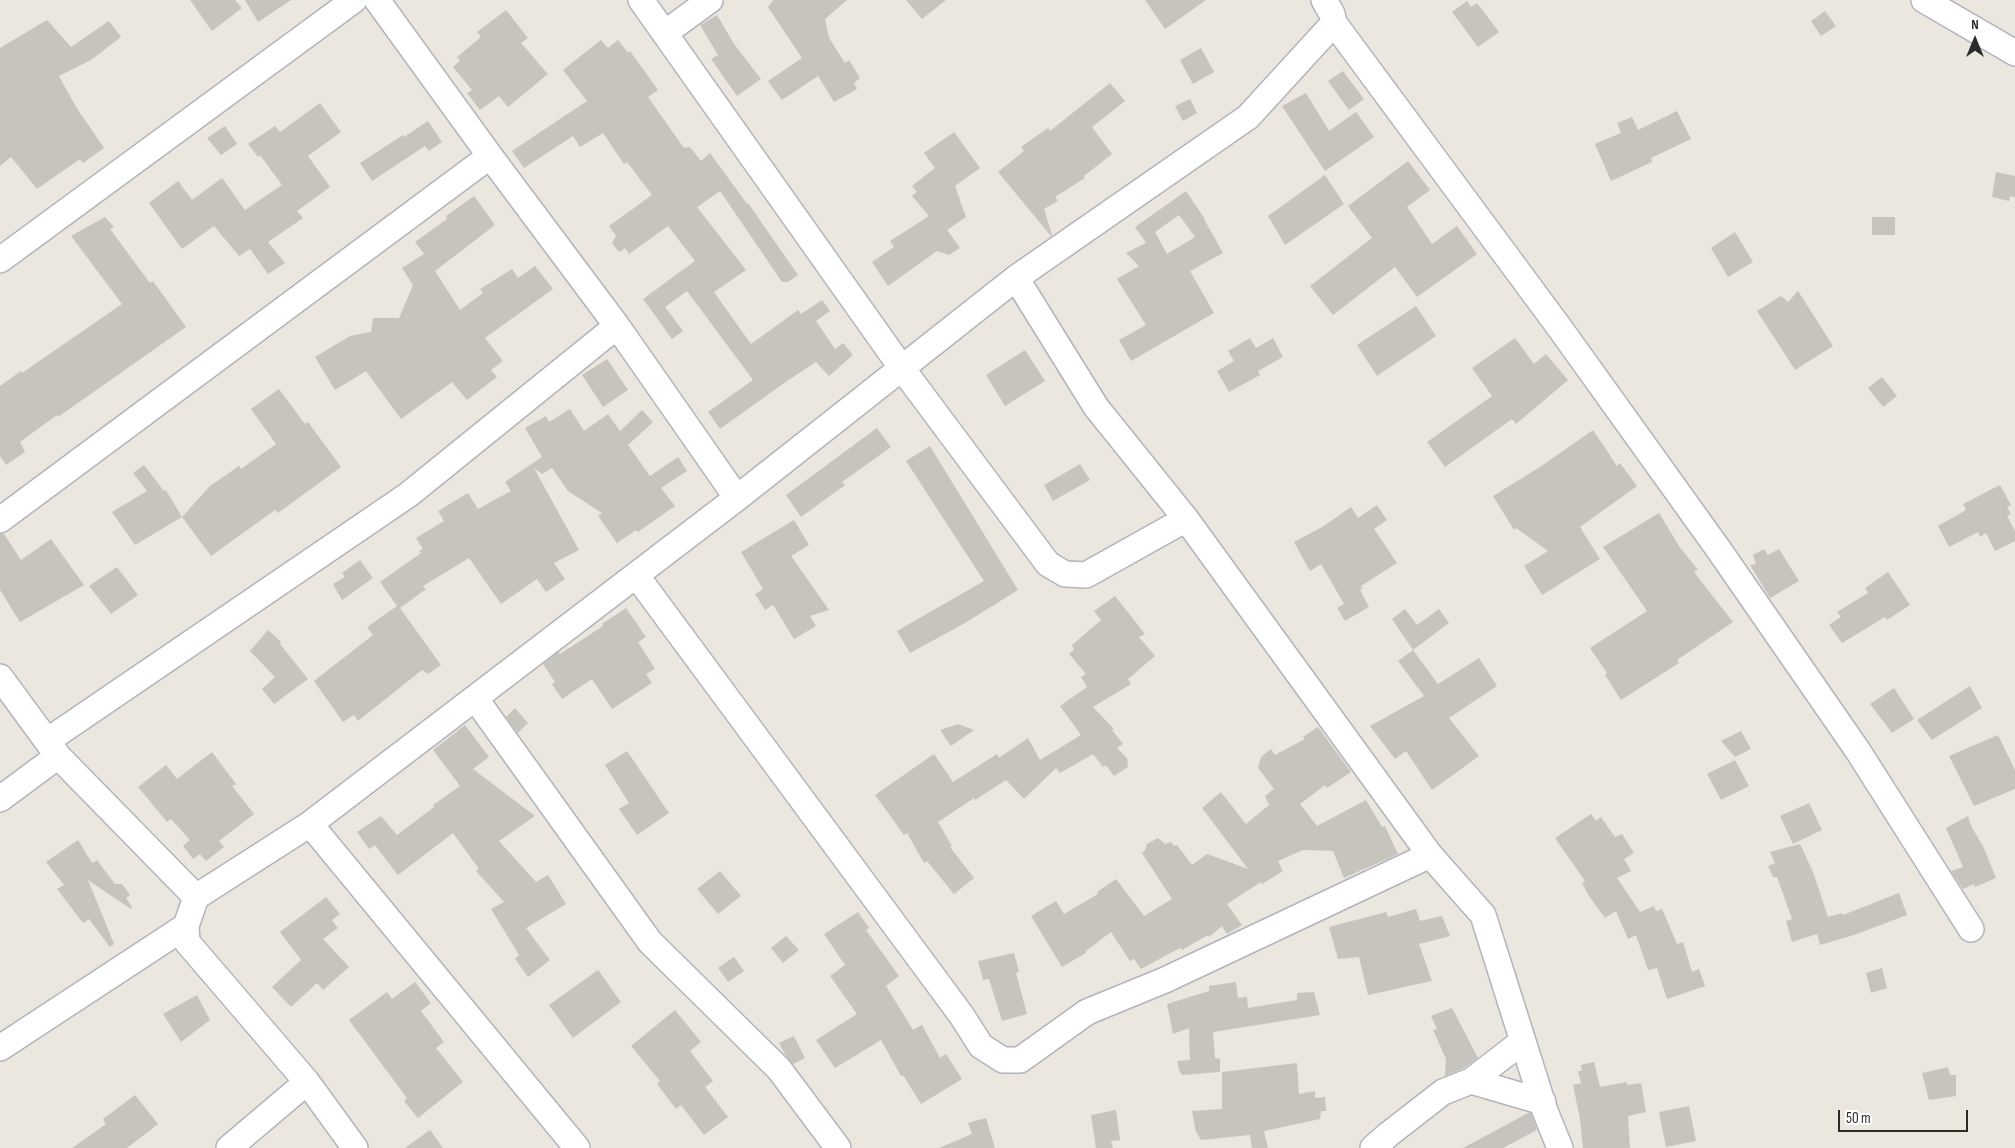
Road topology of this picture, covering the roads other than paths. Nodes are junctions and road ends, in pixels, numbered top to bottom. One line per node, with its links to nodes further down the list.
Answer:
1 (354, 0): 11 (street)
2 (377, 0): 10 (street)
3 (641, 0): 8 (street)
4 (710, 0): 8 (street)
5 (1324, 0): 7 (street)
6 (1924, 0): 9 (street)
7 (1334, 23): 12 (street); 27 (street)
8 (665, 33): 14 (street)
9 (2015, 53)
10 (490, 156): 13 (street); 17 (street)
11 (0, 260)
12 (1016, 278): 14 (street); 16 (street)
13 (617, 326): 15 (street); 21 (street)
14 (901, 367): 15 (street); 16 (street)
15 (737, 498): 18 (street)
16 (1186, 519): 24 (street)
17 (0, 520)
18 (636, 575): 20 (street); 24 (street)
19 (0, 676): 21 (street)
20 (475, 698): 23 (street); 36 (street)
21 (52, 749): 22 (street); 25 (street)
22 (0, 799)
23 (310, 824): 25 (street); 35 (street)
24 (1430, 855): 28 (street)
25 (196, 897): 26 (street)
26 (186, 926): 29 (street); 31 (street)
27 (1971, 930)
28 (1523, 1041): 30 (street); 32 (street)
29 (0, 1048)
30 (1471, 1081): 32 (street); 37 (street)
31 (307, 1082): 33 (street); 34 (street)
32 (1543, 1102): 38 (street)
33 (229, 1148)
34 (355, 1148)
35 (577, 1148)
36 (838, 1148)
37 (1373, 1148)
38 (1560, 1148)

